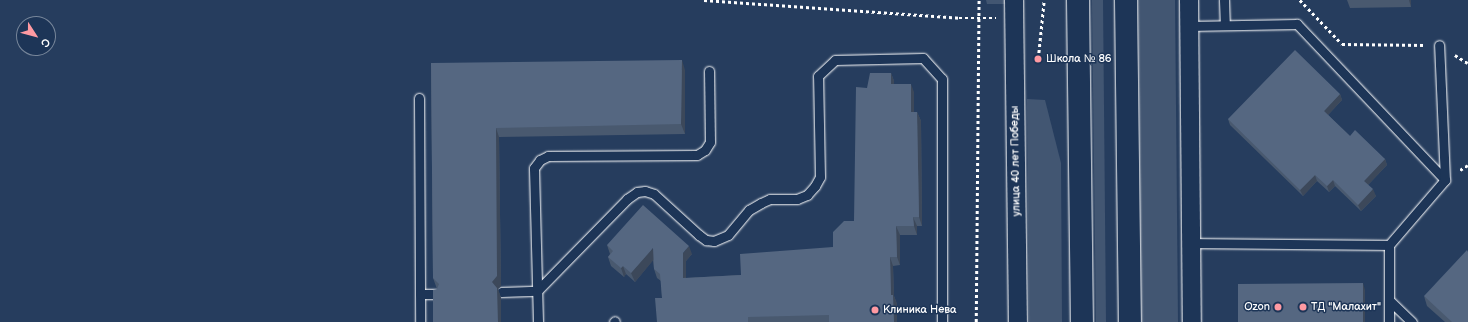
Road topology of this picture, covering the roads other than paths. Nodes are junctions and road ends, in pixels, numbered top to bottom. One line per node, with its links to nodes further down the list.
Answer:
1 (1014, 0): 22 (street, улица 40 лет Победы)
2 (1078, 0): 23 (main road)
3 (1126, 0): 24 (main road)
4 (1189, 0): 7 (street)
5 (1224, 0): 6 (lane)
6 (1225, 25): 7 (lane); 11 (lane)
7 (1189, 26): 12 (street)
8 (1439, 45): 11 (lane)
9 (709, 71): 14 (lane)
10 (419, 98): 16 (lane)
11 (1445, 180): 13 (lane)
12 (1191, 243): 13 (lane); 25 (street)
13 (1389, 245): 18 (lane)
14 (537, 291): 15 (lane); 20 (lane); 21 (lane)
15 (501, 292)
16 (420, 294): 17 (lane); 19 (lane)
17 (437, 294)
18 (1389, 300): 26 (lane); 27 (lane)
19 (420, 322)
20 (538, 322)
21 (942, 322)
22 (1018, 322)
23 (1082, 322)
24 (1130, 322)
25 (1192, 322)
26 (1389, 322)
27 (1412, 322)

